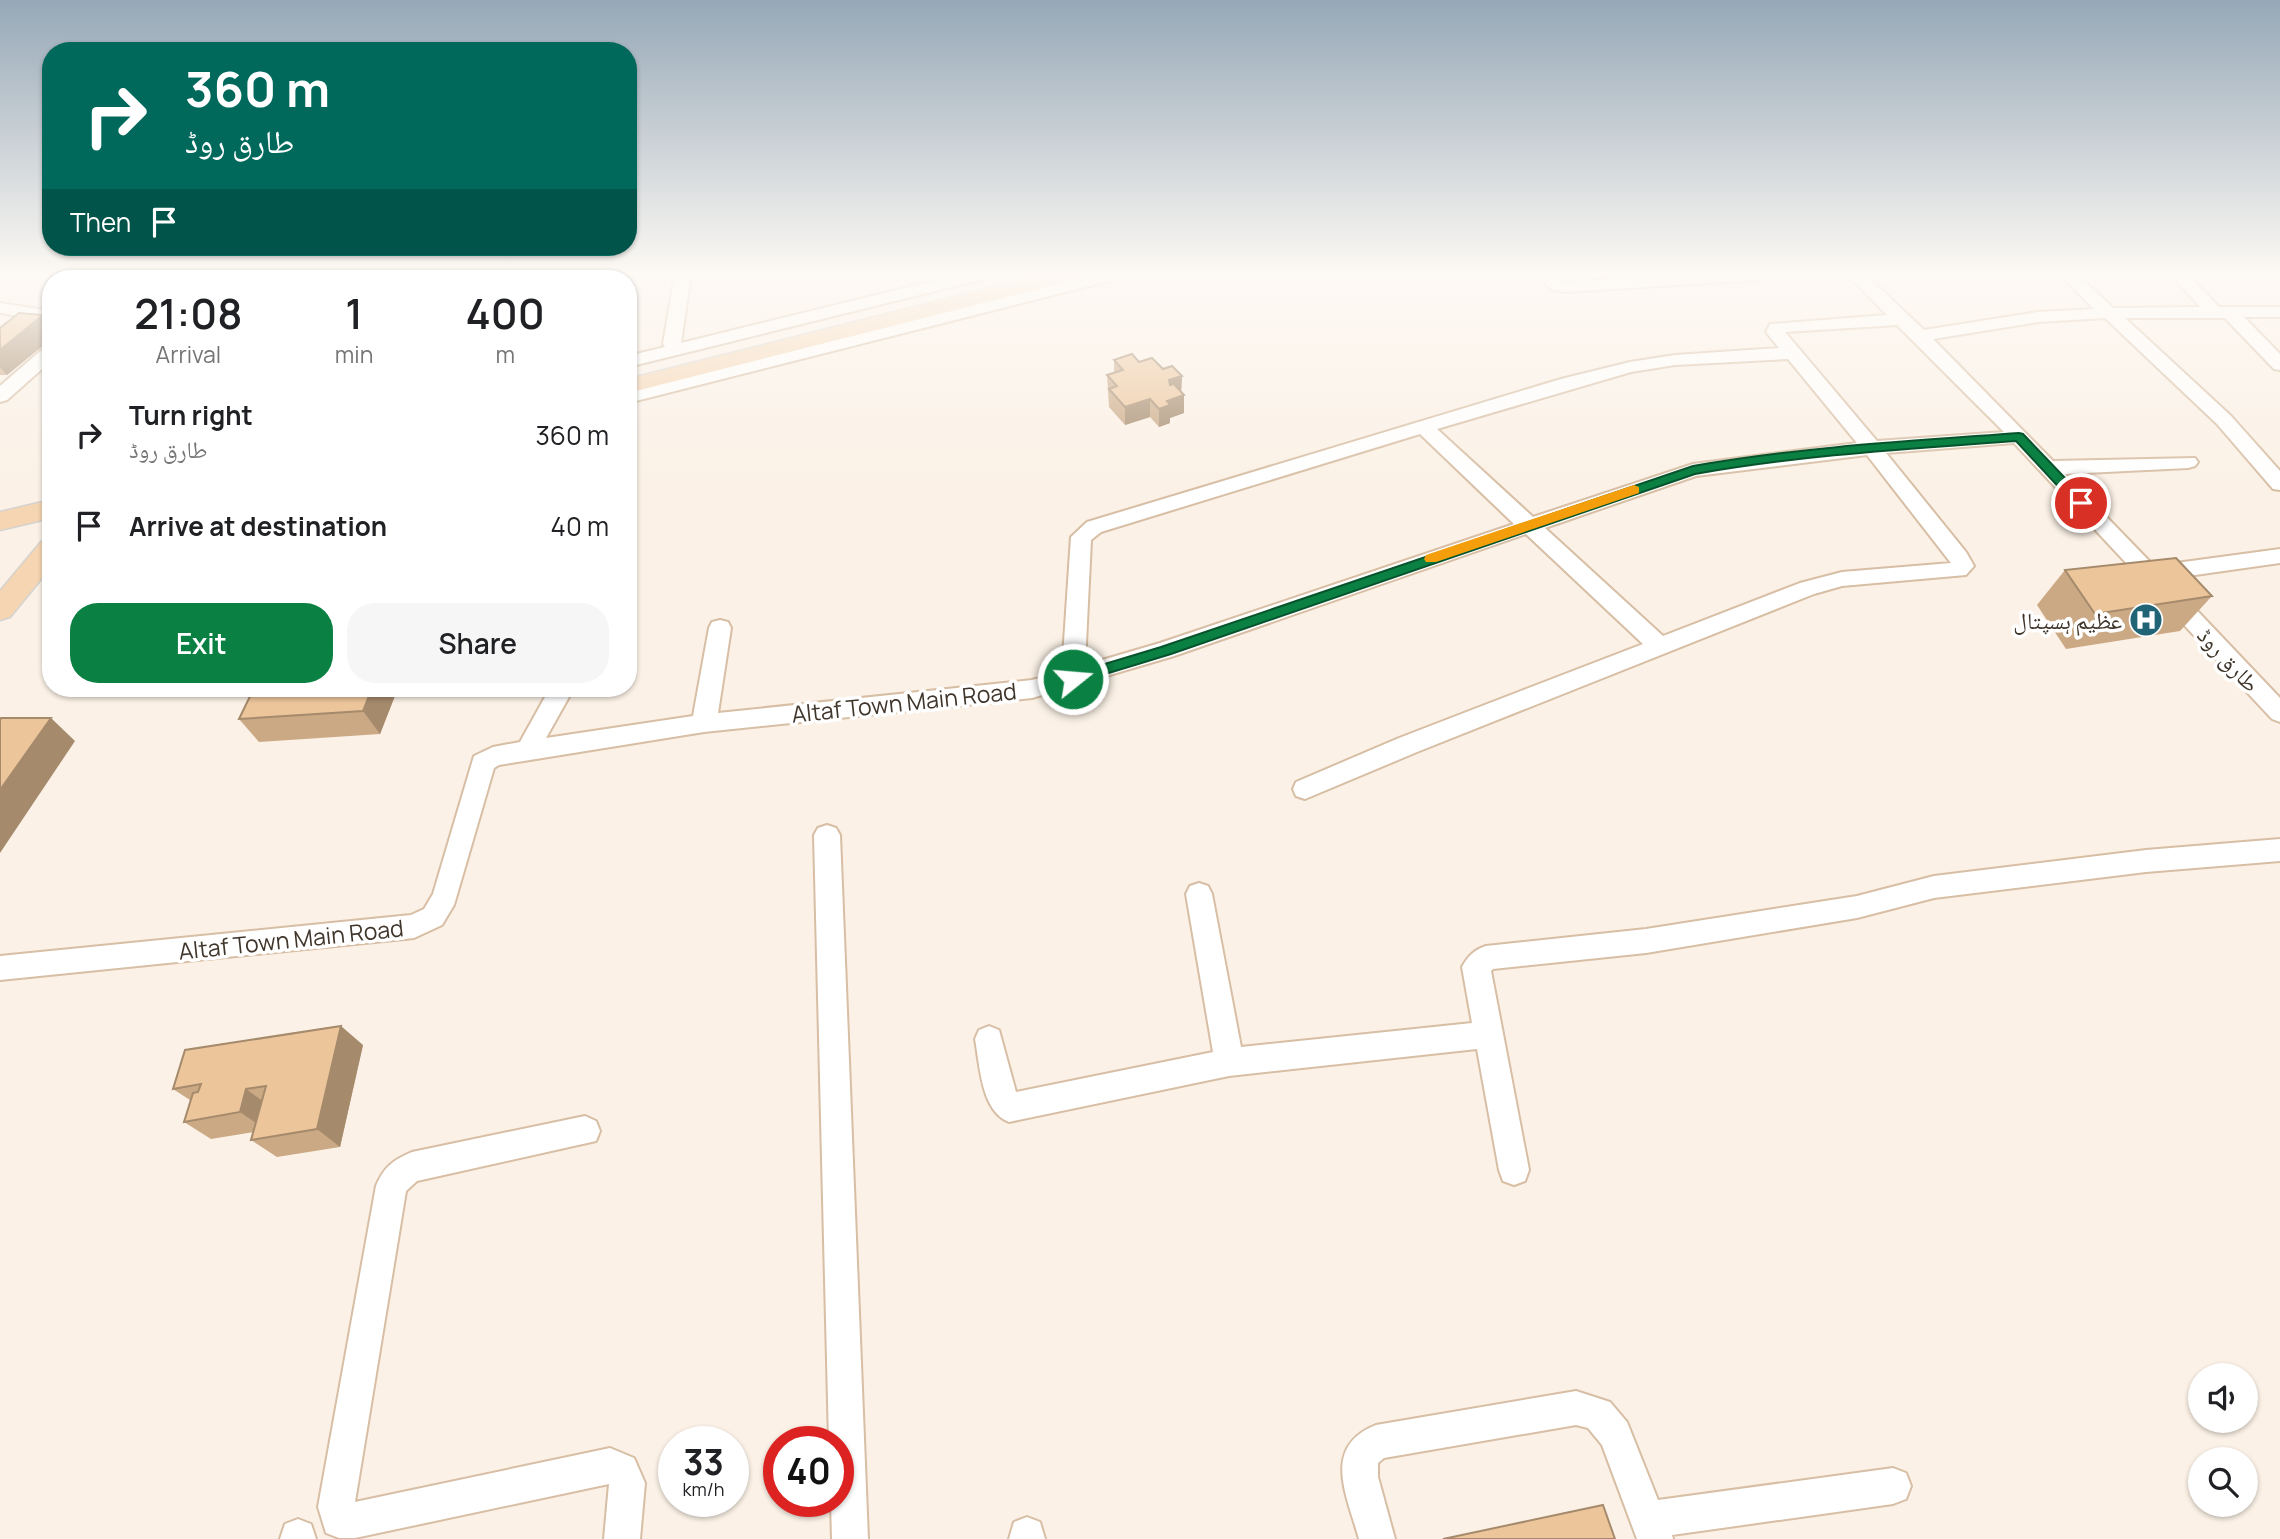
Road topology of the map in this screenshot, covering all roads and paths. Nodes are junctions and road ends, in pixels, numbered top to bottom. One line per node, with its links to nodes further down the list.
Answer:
1 (673, 346): 10 (street)
2 (712, 346): 9 (main road)
3 (794, 346): 16 (main road)
4 (814, 346): 18 (street)
5 (1786, 346): 11 (street)
6 (1931, 346): 20 (street, طارق روڈ)
7 (2144, 346): 24 (street)
8 (2259, 346): 14 (street)
9 (708, 347): 10 (street); 15 (main road)
10 (676, 351): 13 (street)
11 (1792, 354): 19 (street); 21 (street)
12 (42, 359): 17 (street)
13 (637, 360)
14 (2280, 365)
15 (637, 369)
16 (637, 384)
17 (1, 395)
18 (637, 395)
19 (1423, 427): 27 (street); 38 (street)
20 (2019, 437): 21 (street, Altaf Town Main Road); 23 (street, طارق روڈ)
21 (1872, 447): 27 (street, Altaf Town Main Road); 37 (street)
22 (2188, 461): 23 (street)
23 (2048, 468): 32 (street, طارق روڈ)
24 (2280, 484)
25 (42, 511): 26 (main road)
26 (0, 521)
27 (1529, 525): 37 (street); 38 (street, Altaf Town Main Road)
28 (42, 532): 29 (main road)
29 (0, 533)
30 (2280, 556): 32 (street)
31 (42, 574): 34 (main road)
32 (2149, 575): 40 (street, طارق روڈ)
33 (42, 578): 35 (main road)
34 (0, 610)
35 (0, 626)
36 (720, 628): 41 (street)
37 (1660, 647): 43 (street)
38 (1073, 679): 41 (street, Altaf Town Main Road)
39 (557, 697): 42 (street)
40 (2280, 713)
41 (704, 723): 42 (street, Altaf Town Main Road)
42 (527, 751): 47 (street, Altaf Town Main Road)
43 (1305, 789)
44 (827, 835): 56 (street)
45 (2280, 850): 48 (street)
46 (1199, 894): 50 (street)
47 (0, 968)
48 (1488, 1035): 50 (street); 52 (street)
49 (989, 1039): 50 (street)
50 (1229, 1062)
51 (585, 1131): 55 (street)
52 (1514, 1170)
53 (1893, 1486): 54 (street)
54 (1651, 1529): 57 (street)
55 (622, 1539)
56 (849, 1539)
57 (1377, 1539)

